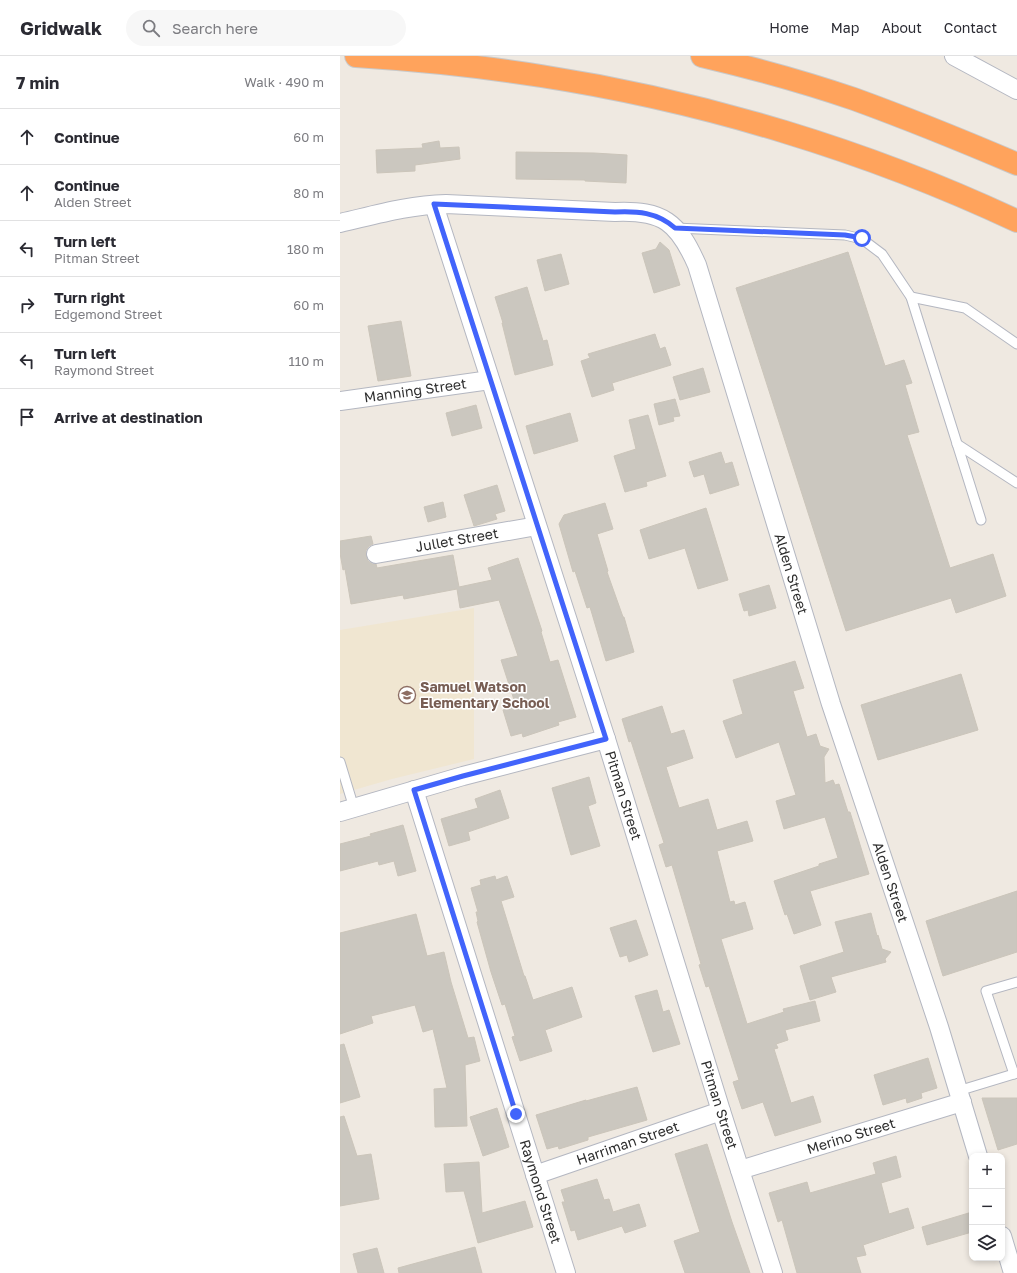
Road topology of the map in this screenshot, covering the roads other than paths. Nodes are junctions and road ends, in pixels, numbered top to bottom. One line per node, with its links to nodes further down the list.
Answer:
1 (356, 56): 7 (highway)
2 (702, 56): 5 (highway)
3 (954, 56): 4 (street)
4 (1013, 84)
5 (1017, 164)
6 (434, 204): 8 (street, Alden Street); 9 (street, Alden Street); 12 (street, Pitman Street)
7 (1017, 221)
8 (340, 223)
9 (675, 228): 10 (lane); 25 (street, Alden Street)
10 (911, 297): 11 (lane); 14 (lane)
11 (1017, 344)
12 (490, 380): 13 (street, Manning Street); 17 (street, Pitman Street)
13 (340, 401)
14 (957, 444): 15 (lane); 16 (lane)
15 (1017, 483)
16 (981, 520)
17 (537, 526): 18 (street, Jullet Street); 19 (street, Pitman Street)
18 (376, 554)
19 (606, 739): 21 (street); 26 (street, Pitman Street)
20 (340, 762): 22 (lane)
21 (414, 790): 22 (street); 29 (street, Raymond Street)
22 (347, 810)
23 (1017, 982): 24 (lane)
24 (1016, 1074): 25 (lane)
25 (960, 1096): 27 (street, Alden Street); 28 (street, Merino Street)
26 (721, 1111): 28 (street, Pitman Street); 29 (street, Harriman Street)
27 (977, 1153)
28 (740, 1170): 32 (street, Pitman Street)
29 (535, 1175): 31 (street, Raymond Street)
30 (1005, 1246): 33 (street)
31 (566, 1273)
32 (773, 1273)
33 (1013, 1273)

